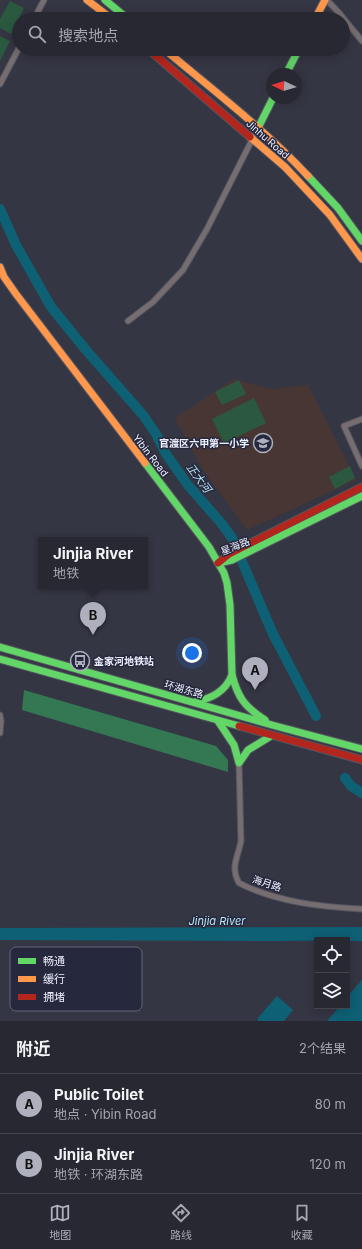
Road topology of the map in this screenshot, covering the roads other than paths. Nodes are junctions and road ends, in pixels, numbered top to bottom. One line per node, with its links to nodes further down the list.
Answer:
1 (44, 0): 5 (street)
2 (87, 0): 6 (main road)
3 (104, 0): 7 (main road)
4 (326, 0): 8 (main road); 9 (street)
5 (38, 12)
6 (103, 12)
7 (119, 12)
8 (319, 12)
9 (338, 12)
10 (350, 26): 11 (street)
11 (362, 41)
12 (15, 56): 17 (street)
13 (156, 56): 20 (main road, Jinhu Road)
14 (172, 56): 19 (main road, Jinhu Road)
15 (295, 56): 16 (main road)
16 (289, 68)
17 (0, 84)
18 (271, 104): 19 (main road)
19 (258, 128): 20 (street); 21 (main road, Jinhu Road)
20 (253, 139): 22 (main road, Jinhu Road); 24 (street)
21 (362, 241)
22 (362, 259)
23 (0, 267): 30 (main road, Yibin Road)
24 (128, 321)
25 (362, 419): 26 (street)
26 (362, 466)
27 (362, 487): 29 (main road, 星海路)
28 (362, 496): 29 (main road, 星海路)
29 (245, 550): 30 (main road, 星海路)
30 (218, 563): 33 (main road, Yibin Road)
31 (0, 647): 34 (main road, 环湖东路)
32 (0, 659): 36 (main road)
33 (232, 676): 34 (main road); 37 (main road, Yibin Road)
34 (194, 703): 37 (main road, 环湖东路)
35 (0, 715): 38 (street)
36 (218, 721): 39 (main road); 42 (main road)
37 (272, 725): 40 (main road, 环湖东路)
38 (0, 733)
39 (271, 736): 41 (main road); 42 (main road)
40 (362, 749)
41 (362, 760)
42 (239, 763): 43 (street, 海月路)
43 (362, 910)

